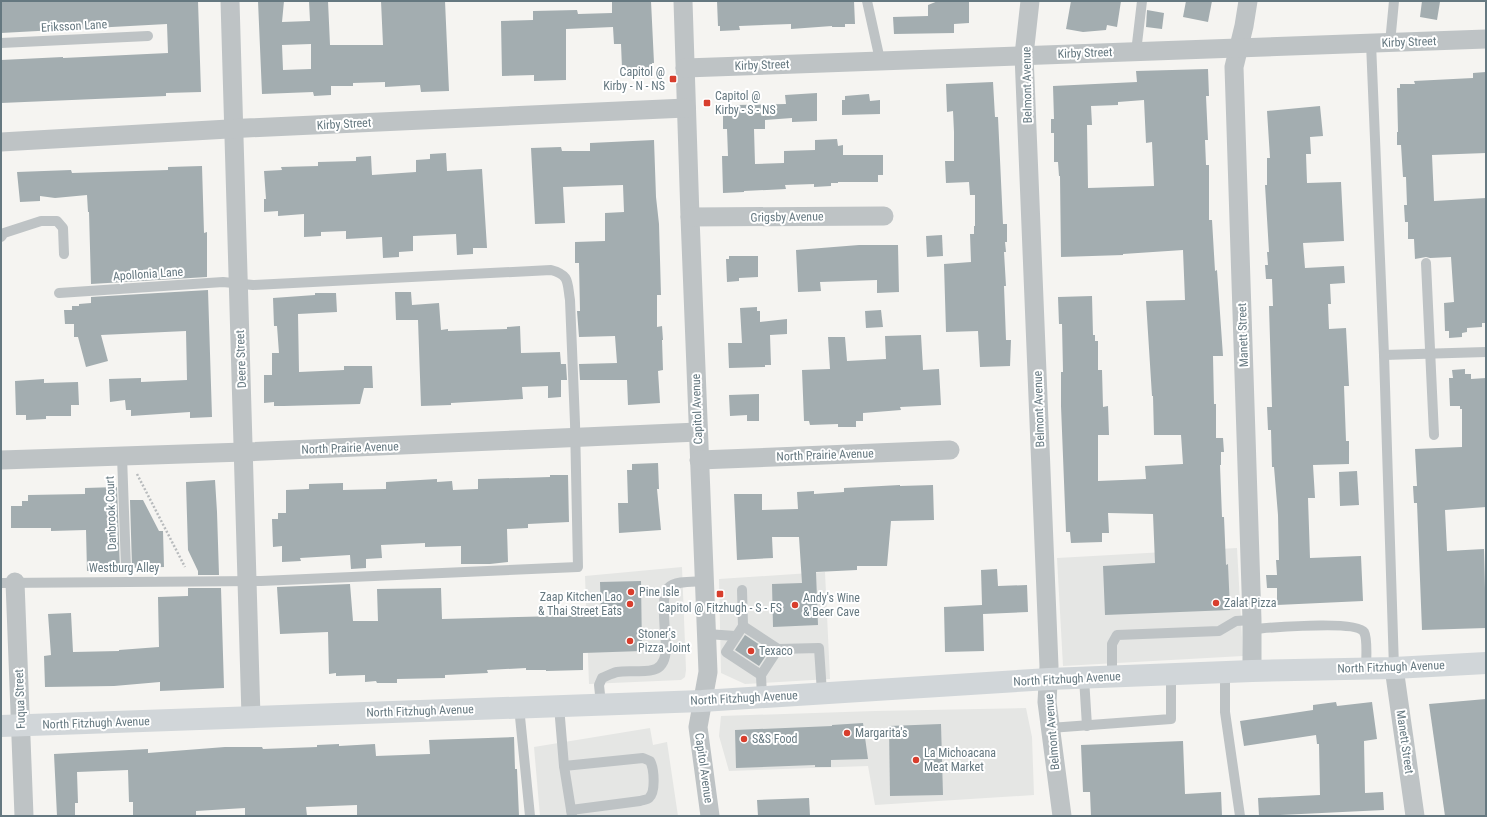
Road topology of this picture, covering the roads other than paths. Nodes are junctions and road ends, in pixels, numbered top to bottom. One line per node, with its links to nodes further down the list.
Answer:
1 (230, 1): 19 (street, Deere Street)
2 (683, 1): 17 (street, Capitol Avenue)
3 (867, 1): 16 (lane)
4 (1142, 1): 14 (lane)
5 (1248, 1): 13 (street, Manett Street)
6 (1394, 1): 11 (lane)
7 (1028, 3): 15 (street, Belmont Avenue)
8 (148, 36): 10 (lane, Eriksson Lane)
9 (1486, 39): 11 (street, Kirby Street)
10 (1, 43)
11 (1390, 43): 12 (street, Kirby Street)
12 (1371, 44): 13 (street, Kirby Street); 30 (lane)
13 (1238, 48): 14 (street, Kirby Street); 44 (street, Manett Street)
14 (1136, 52): 15 (street, Kirby Street)
15 (1024, 55): 16 (street, Kirby Street); 58 (street, Belmont Avenue)
16 (880, 60): 17 (street, Kirby Street)
17 (685, 68): 18 (street, Capitol Avenue)
18 (686, 108): 19 (street, Kirby Street); 22 (street, Capitol Avenue)
19 (234, 129): 20 (street, Kirby Street); 26 (street, Deere Street)
20 (1, 142)
21 (884, 216): 22 (street, Grigsby Avenue)
22 (690, 217): 31 (street, Capitol Avenue)
23 (2, 232): 24 (lane)
24 (64, 254)
25 (1426, 263): 29 (lane)
26 (238, 283): 27 (lane, Apollonia Lane); 33 (lane, Apollonia Lane); 35 (street, Deere Street)
27 (59, 293)
28 (1486, 352): 29 (lane)
29 (1431, 353): 30 (lane); 32 (lane)
30 (1384, 354): 50 (lane)
31 (698, 432): 33 (street, North Prairie Avenue); 38 (street, Capitol Avenue)
32 (1434, 435)
33 (575, 438): 35 (street, North Prairie Avenue); 42 (lane, Westburg Alley)
34 (950, 450): 38 (street, North Prairie Avenue)
35 (244, 452): 36 (street, North Prairie Avenue); 42 (street, Deere Street)
36 (122, 456): 37 (street, North Prairie Avenue); 39 (lane, Danbrook Court)
37 (1, 460)
38 (699, 460): 40 (street, Capitol Avenue)
39 (126, 568)
40 (704, 581): 46 (street, Capitol Avenue); 62 (lane)
41 (8, 582): 42 (lane, Westburg Alley); 66 (street, Fuqua Street)
42 (247, 582): 65 (street, Deere Street)
43 (742, 590): 45 (lane)
44 (1252, 624): 51 (lane); 52 (street, Manett Street); 56 (lane)
45 (743, 626): 47 (lane); 48 (lane)
46 (707, 634): 47 (lane); 61 (street, Capitol Avenue)
47 (735, 636): 54 (lane)
48 (778, 649): 54 (lane); 59 (lane)
49 (1486, 663): 50 (street, North Fitzhugh Avenue)
50 (1394, 668): 51 (street, North Fitzhugh Avenue); 76 (street, Manett Street)
51 (1366, 669): 52 (street, North Fitzhugh Avenue)
52 (1252, 671): 53 (street, North Fitzhugh Avenue)
53 (1224, 673): 55 (street, North Fitzhugh Avenue); 75 (lane)
54 (761, 675): 60 (lane)
55 (1171, 675): 56 (street, North Fitzhugh Avenue); 67 (lane)
56 (1112, 677): 57 (street, North Fitzhugh Avenue)
57 (1084, 678): 58 (street, North Fitzhugh Avenue); 67 (lane)
58 (1048, 680): 59 (street, North Fitzhugh Avenue); 68 (street, Belmont Avenue)
59 (822, 693): 60 (street, North Fitzhugh Avenue)
60 (762, 697): 61 (street, North Fitzhugh Avenue)
61 (702, 701): 62 (street, North Fitzhugh Avenue); 73 (street, Capitol Avenue)
62 (601, 704): 63 (street, North Fitzhugh Avenue)
63 (559, 706): 64 (street, North Fitzhugh Avenue); 69 (lane)
64 (519, 707): 65 (street, North Fitzhugh Avenue); 72 (lane)
65 (251, 717): 66 (street, North Fitzhugh Avenue)
66 (11, 726): 71 (street, Fuqua Street)
67 (1087, 726): 68 (lane)
68 (1050, 728): 74 (street, Belmont Avenue)
69 (564, 766): 70 (lane); 70 (lane)
70 (571, 813)
71 (24, 816)
72 (530, 816)
73 (710, 816)
74 (1062, 816)
75 (1240, 816)
76 (1415, 816)

